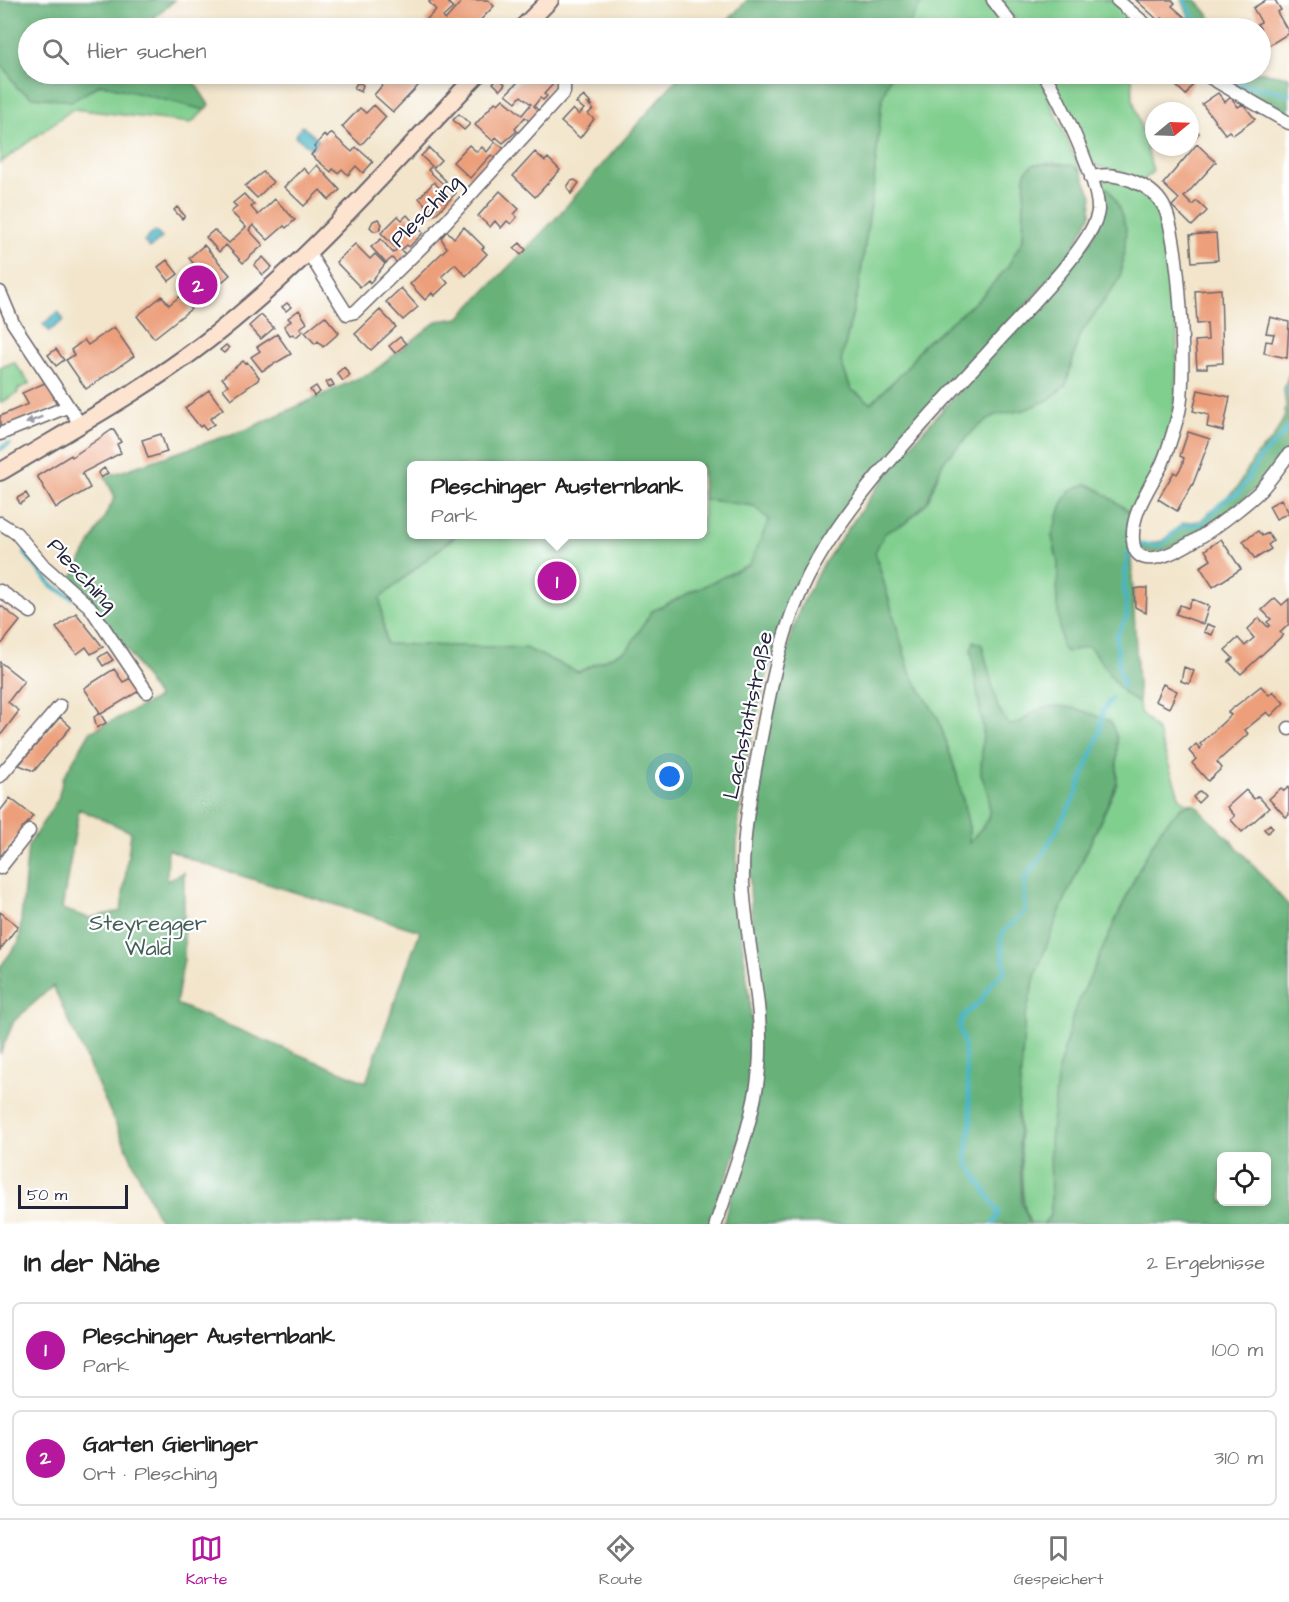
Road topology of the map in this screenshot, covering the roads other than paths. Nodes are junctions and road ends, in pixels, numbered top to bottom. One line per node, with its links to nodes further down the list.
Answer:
1 (993, 0): 5 (street)
2 (1117, 0): 6 (street)
3 (548, 3): 4 (main road)
4 (532, 18)
5 (1006, 18)
6 (1138, 18)
7 (468, 84): 13 (main road)
8 (564, 84): 13 (street, Plesching)
9 (1049, 84): 12 (street, Lachstattstraße)
10 (1221, 84): 11 (street)
11 (1289, 123)
12 (1091, 178): 18 (street); 28 (street, Lachstattstraße)
13 (308, 252): 16 (main road)
14 (0, 292): 15 (street)
15 (67, 407): 16 (street); 17 (street, one-way to 17)
16 (80, 424): 19 (main road)
17 (0, 434)
18 (1289, 454)
19 (0, 472)
20 (0, 523): 23 (street, Plesching)
21 (0, 591): 22 (street)
22 (31, 612)
23 (147, 692)
24 (60, 706): 25 (street)
25 (0, 776)
26 (29, 831): 27 (street)
27 (0, 868)
28 (716, 1224)

